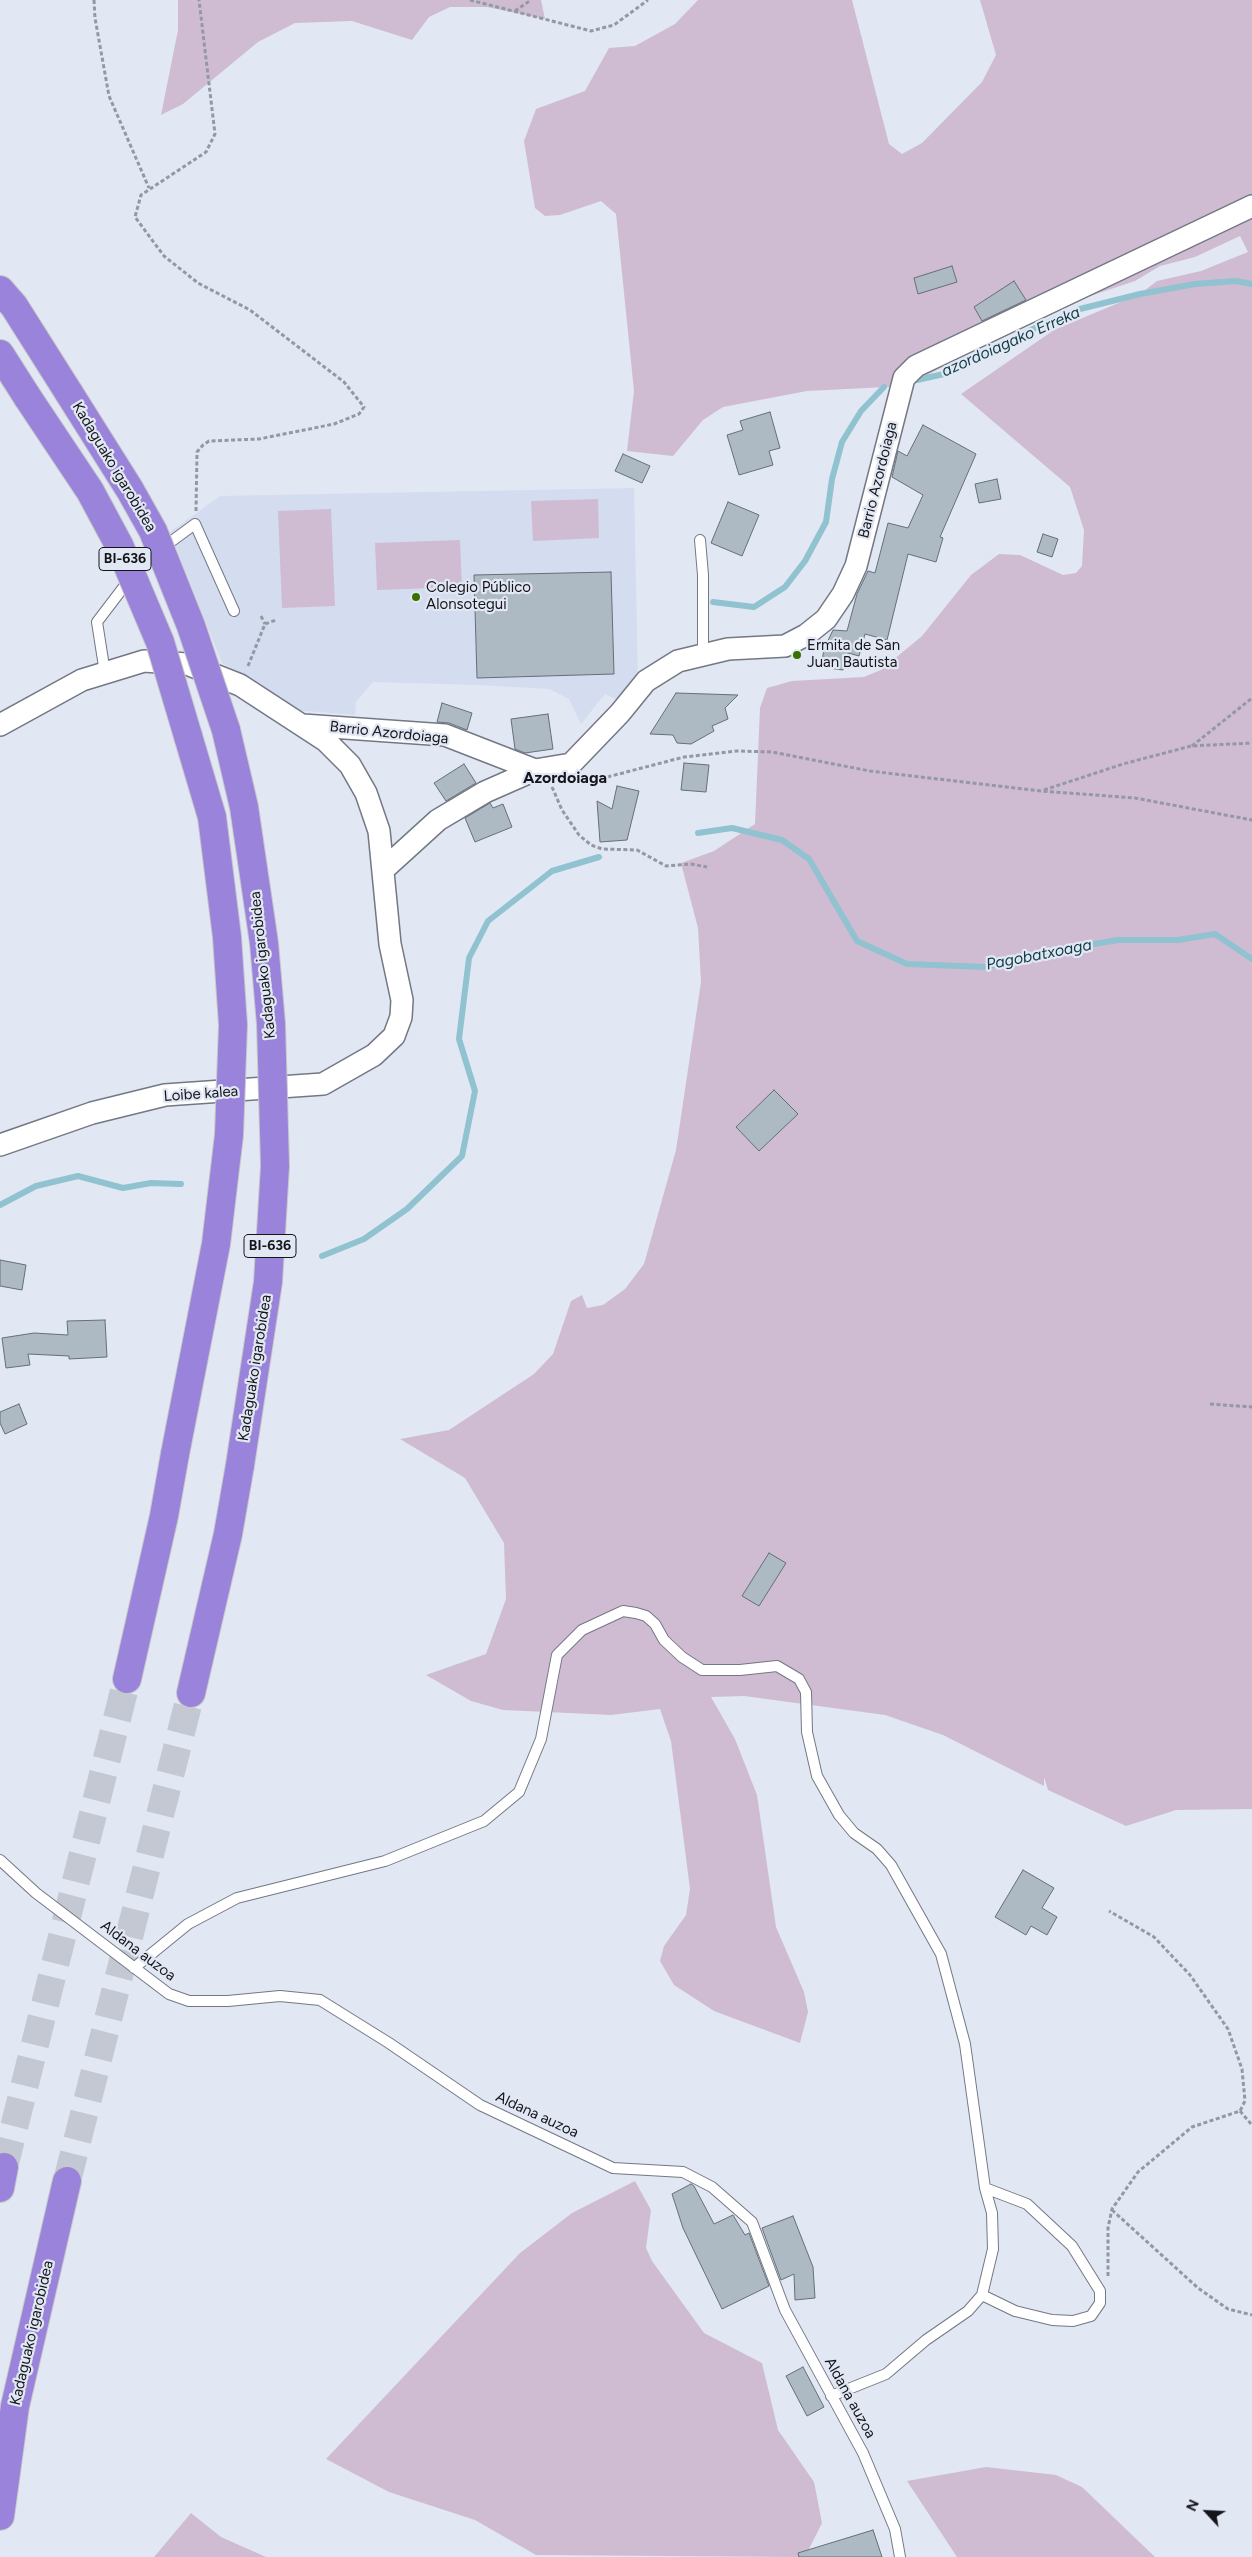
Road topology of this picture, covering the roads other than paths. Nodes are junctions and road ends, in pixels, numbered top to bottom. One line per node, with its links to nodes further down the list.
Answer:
1 (1252, 206): 6 (street, Barrio Azordoiaga)
2 (0, 290): 15 (highway, Kadaguako igarobidea / BI-636, bridge)
3 (0, 354): 14 (highway, BI-636, bridge)
4 (700, 540): 6 (lane)
5 (234, 611): 7 (lane)
6 (703, 656): 10 (street, Barrio Azordoiaga)
7 (105, 673): 8 (street, Barrio Azordoiaga); 9 (street, Barrio Azordoiaga)
8 (298, 724): 10 (street, Barrio Azordoiaga); 11 (street, Barrio Azordoiaga)
9 (0, 726)
10 (539, 769): 11 (street, Barrio Azordoiaga)
11 (383, 870): 12 (street, Barrio Azordoiaga)
12 (347, 1072): 13 (street, Loibe kalea)
13 (0, 1145)
14 (127, 1679)
15 (191, 1693)
16 (0, 1860): 17 (lane, Aldana auzoa)
17 (134, 1968): 19 (lane); 21 (lane, Aldana auzoa)
18 (67, 2180): 22 (highway, Kadaguako igarobidea)
19 (985, 2188): 20 (lane); 20 (lane)
20 (982, 2295): 21 (lane)
21 (830, 2396): 23 (lane, Aldana auzoa)
22 (0, 2516)
23 (900, 2557)

